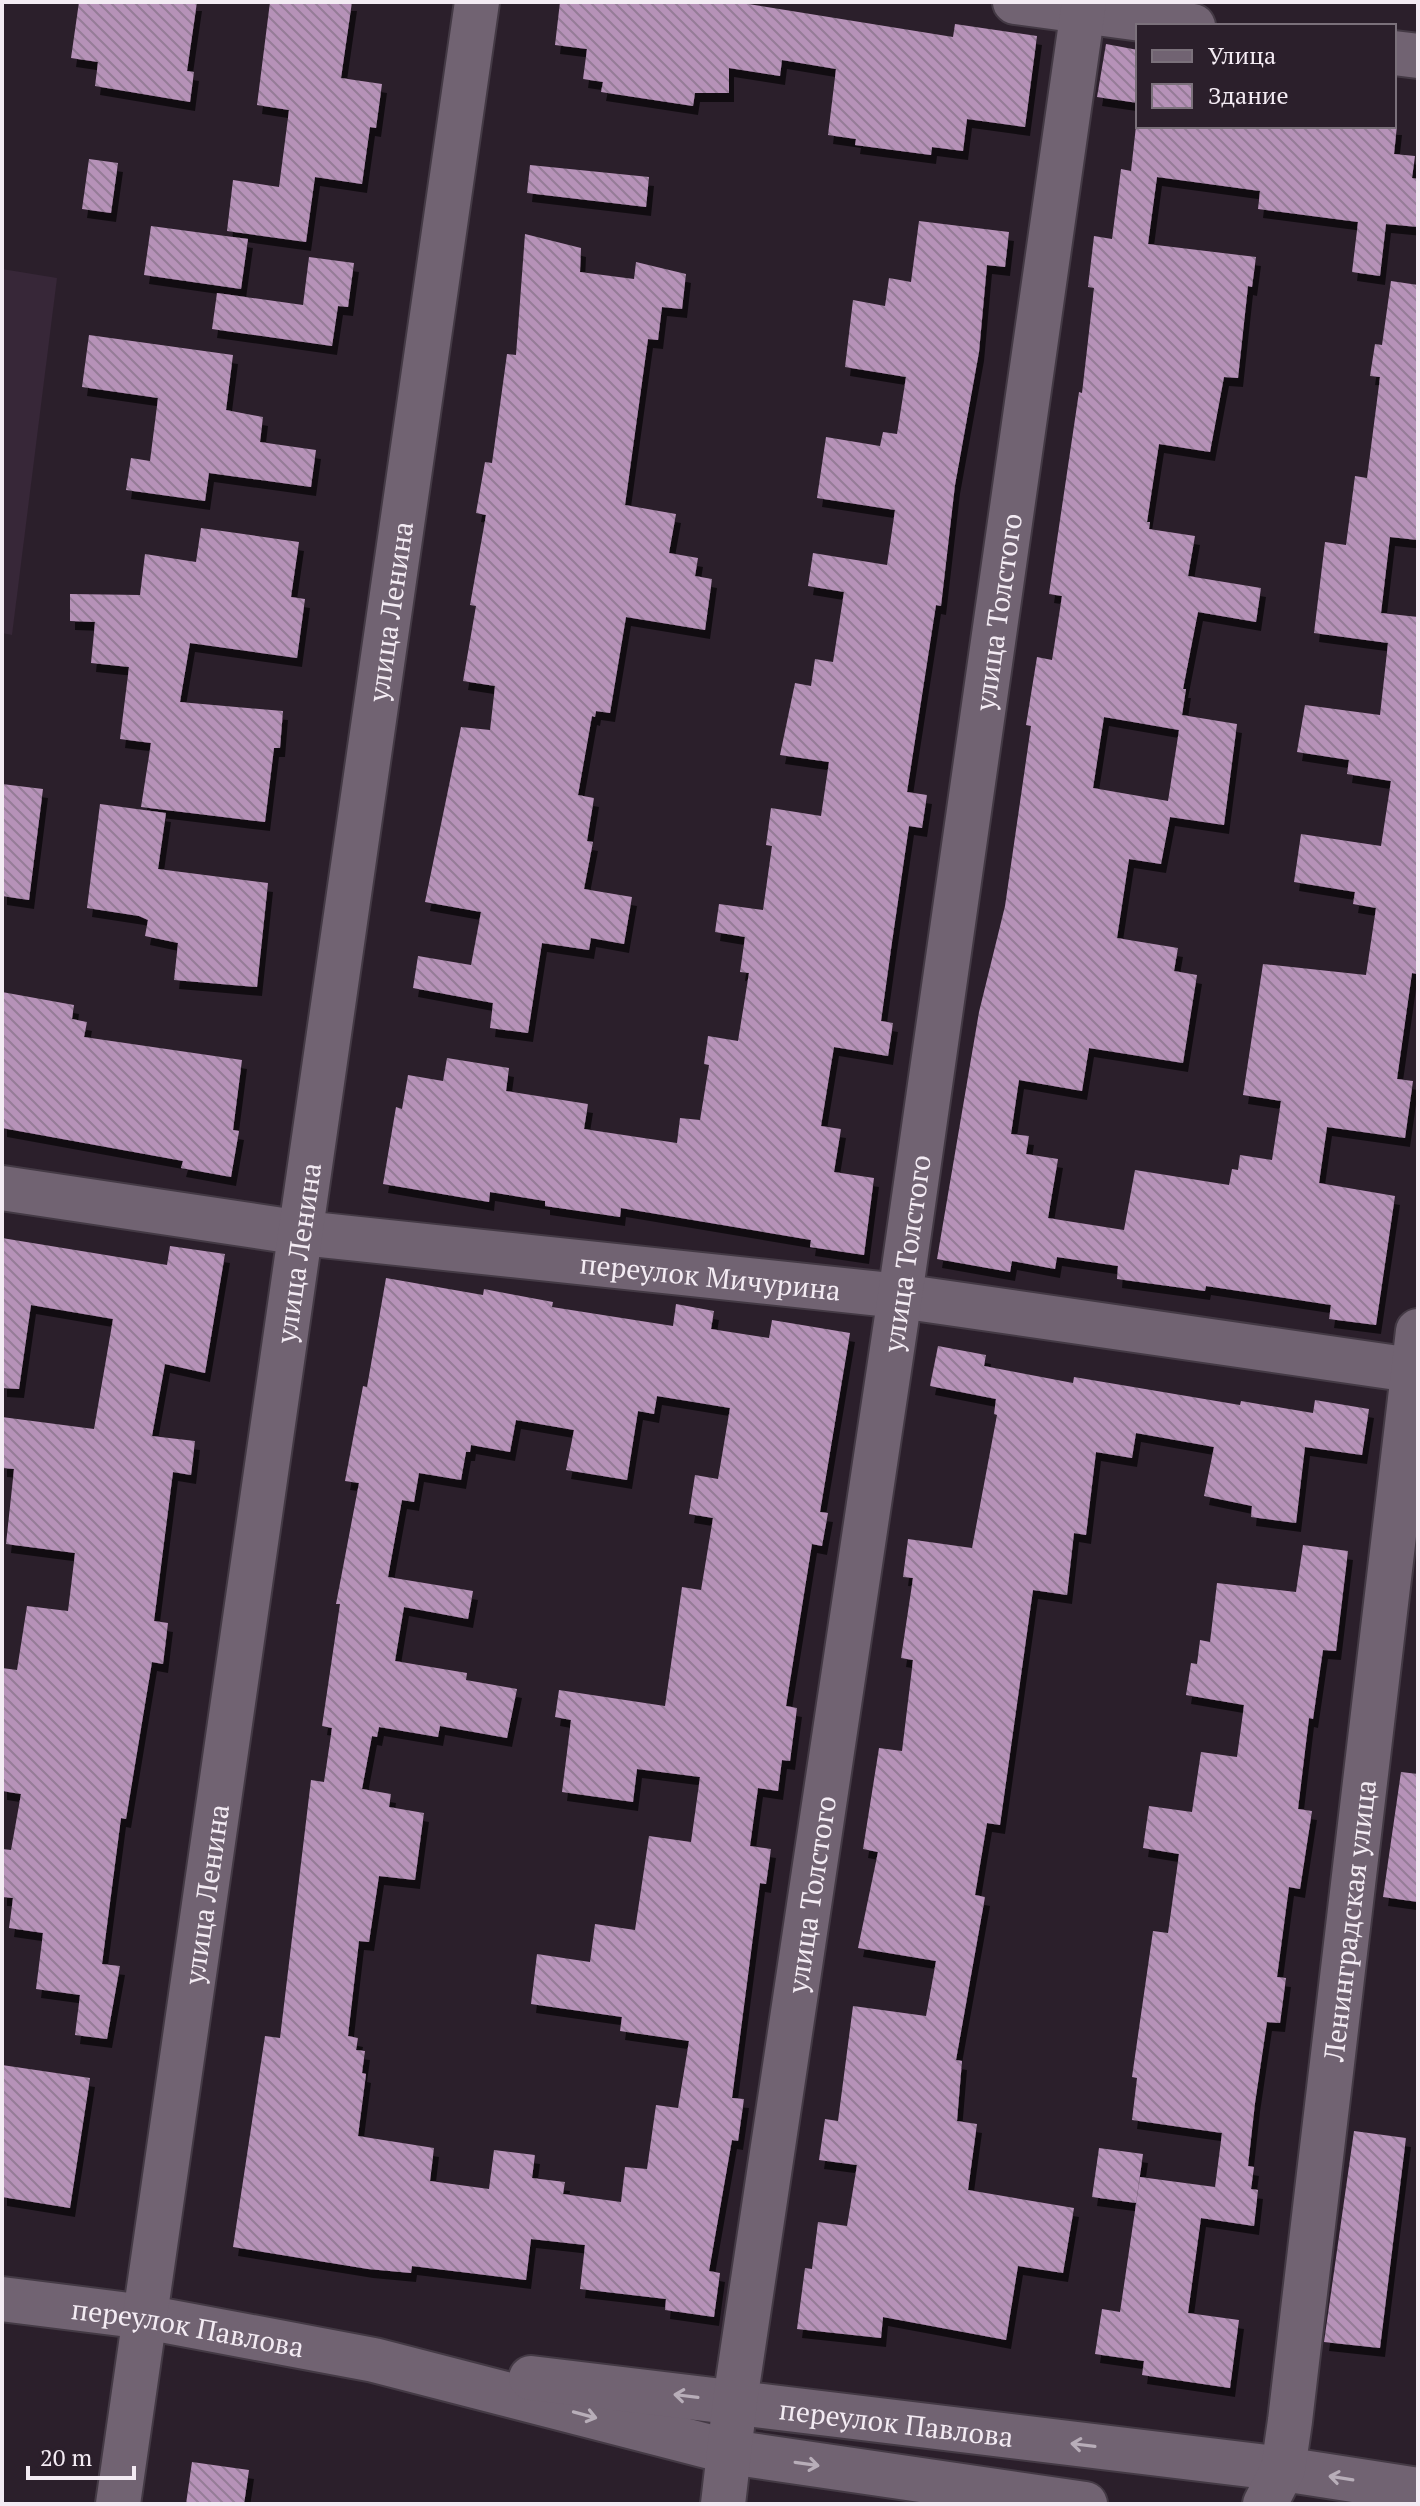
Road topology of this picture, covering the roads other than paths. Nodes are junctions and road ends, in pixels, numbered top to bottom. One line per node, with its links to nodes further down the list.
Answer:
1 (477, 2): 8 (street, улица Ленина)
2 (1015, 2): 3 (street)
3 (1083, 7): 4 (street); 9 (street, улица Толстого)
4 (1181, 24)
5 (1396, 53): 6 (street)
6 (1418, 56)
7 (2, 1188): 8 (street, переулок Мичурина)
8 (302, 1233): 9 (street, переулок Мичурина); 12 (street, улица Ленина)
9 (900, 1296): 10 (street, переулок Мичурина); 14 (street, улица Толстого)
10 (1416, 1357): 16 (street, Ленинградская улица)
11 (2, 2299): 12 (street, переулок Павлова)
12 (145, 2317): 13 (street, переулок Павлова); 18 (street, улица Ленина)
13 (374, 2360): 14 (street, переулок Павлова, one-way to 13); 15 (street, переулок Павлова, one-way to 15)
14 (735, 2401): 15 (street, улица Толстого); 16 (street, переулок Павлова, one-way to 14)
15 (730, 2452): 19 (street, улица Толстого); 20 (street, переулок Павлова, one-way to 20)
16 (1274, 2487): 17 (street, переулок Павлова, one-way to 16)
17 (1418, 2490)
18 (118, 2504)
19 (723, 2504)
20 (1085, 2504)

